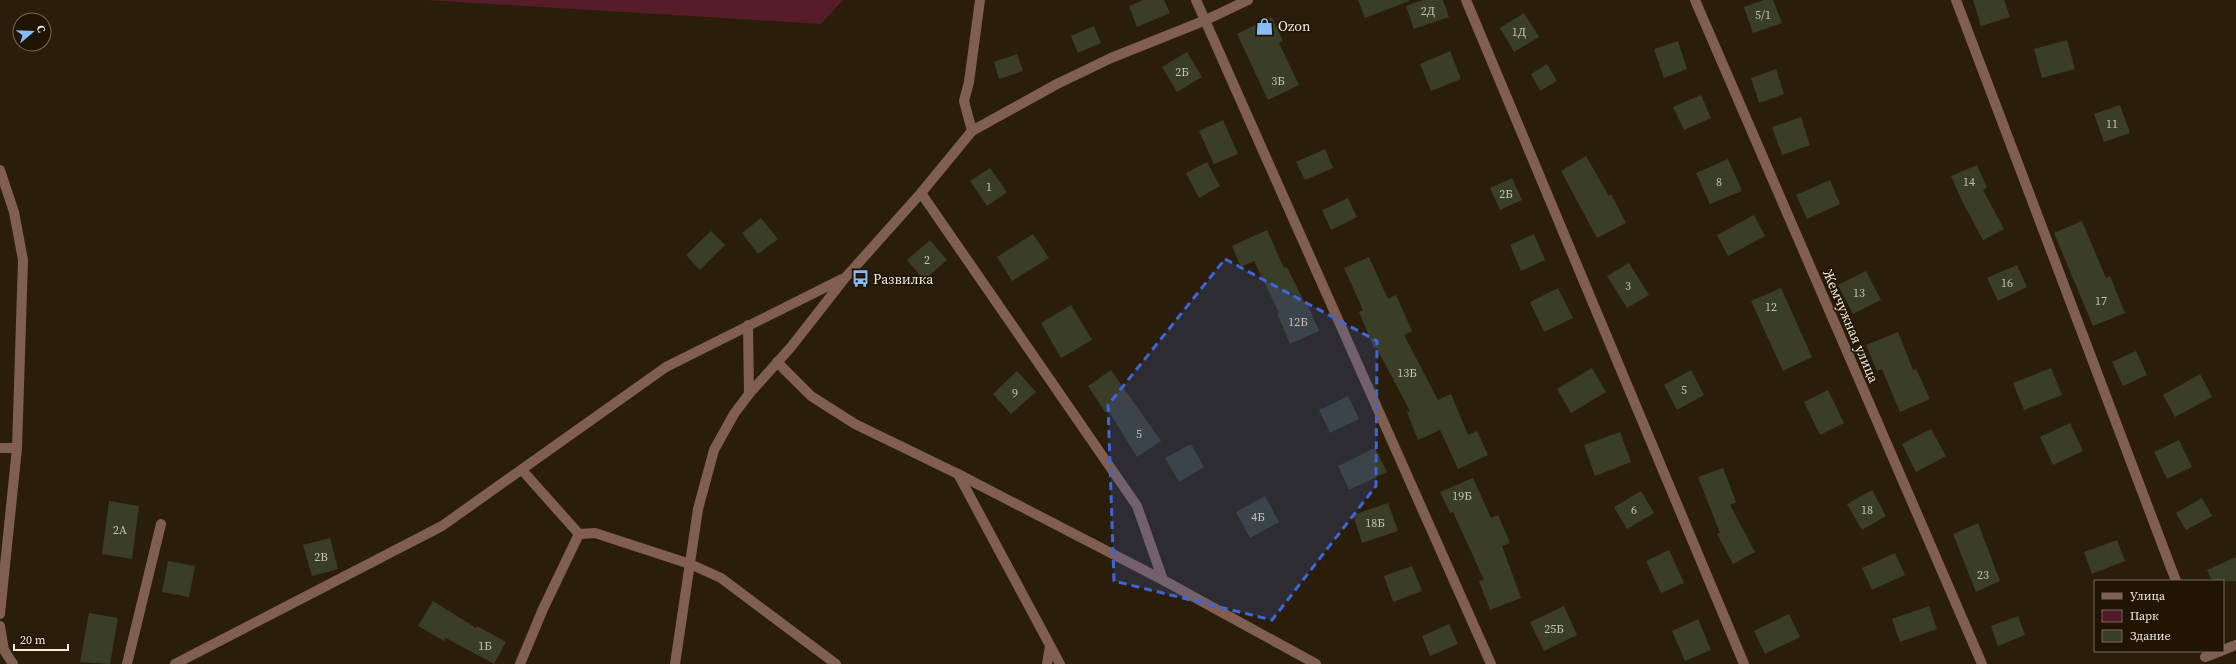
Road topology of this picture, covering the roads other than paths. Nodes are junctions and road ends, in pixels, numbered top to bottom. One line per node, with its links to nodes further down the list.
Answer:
1 (980, 0): 8 (street)
2 (1196, 0): 7 (street)
3 (1248, 0): 7 (street)
4 (1466, 0): 41 (street)
5 (1695, 0): 42 (street, Жемчужная улица)
6 (1956, 0): 23 (street)
7 (1206, 20): 8 (street); 40 (street)
8 (972, 131): 10 (street)
9 (0, 170): 16 (street)
10 (921, 193): 11 (street); 22 (street)
11 (845, 278): 12 (street); 13 (street)
12 (748, 325): 14 (street); 17 (street)
13 (777, 362): 14 (street); 18 (street)
14 (749, 394): 21 (street)
15 (0, 448): 16 (street)
16 (17, 448): 24 (street)
17 (522, 470): 20 (street); 33 (street)
18 (958, 474): 22 (street); 27 (street)
19 (161, 524): 32 (street)
20 (579, 534): 21 (street); 34 (street)
21 (690, 564): 35 (street); 36 (street)
22 (1163, 580): 39 (street)
23 (2176, 580)
24 (0, 614)
25 (0, 626): 31 (street)
26 (2236, 645): 28 (street)
27 (1050, 646): 37 (street); 38 (street)
28 (2224, 650)
29 (2219, 652): 30 (street)
30 (2204, 657)
31 (12, 664)
32 (126, 664)
33 (175, 664)
34 (520, 664)
35 (675, 664)
36 (836, 664)
37 (1047, 664)
38 (1060, 664)
39 (1316, 664)
40 (1491, 664)
41 (1744, 664)
42 (1982, 664)

